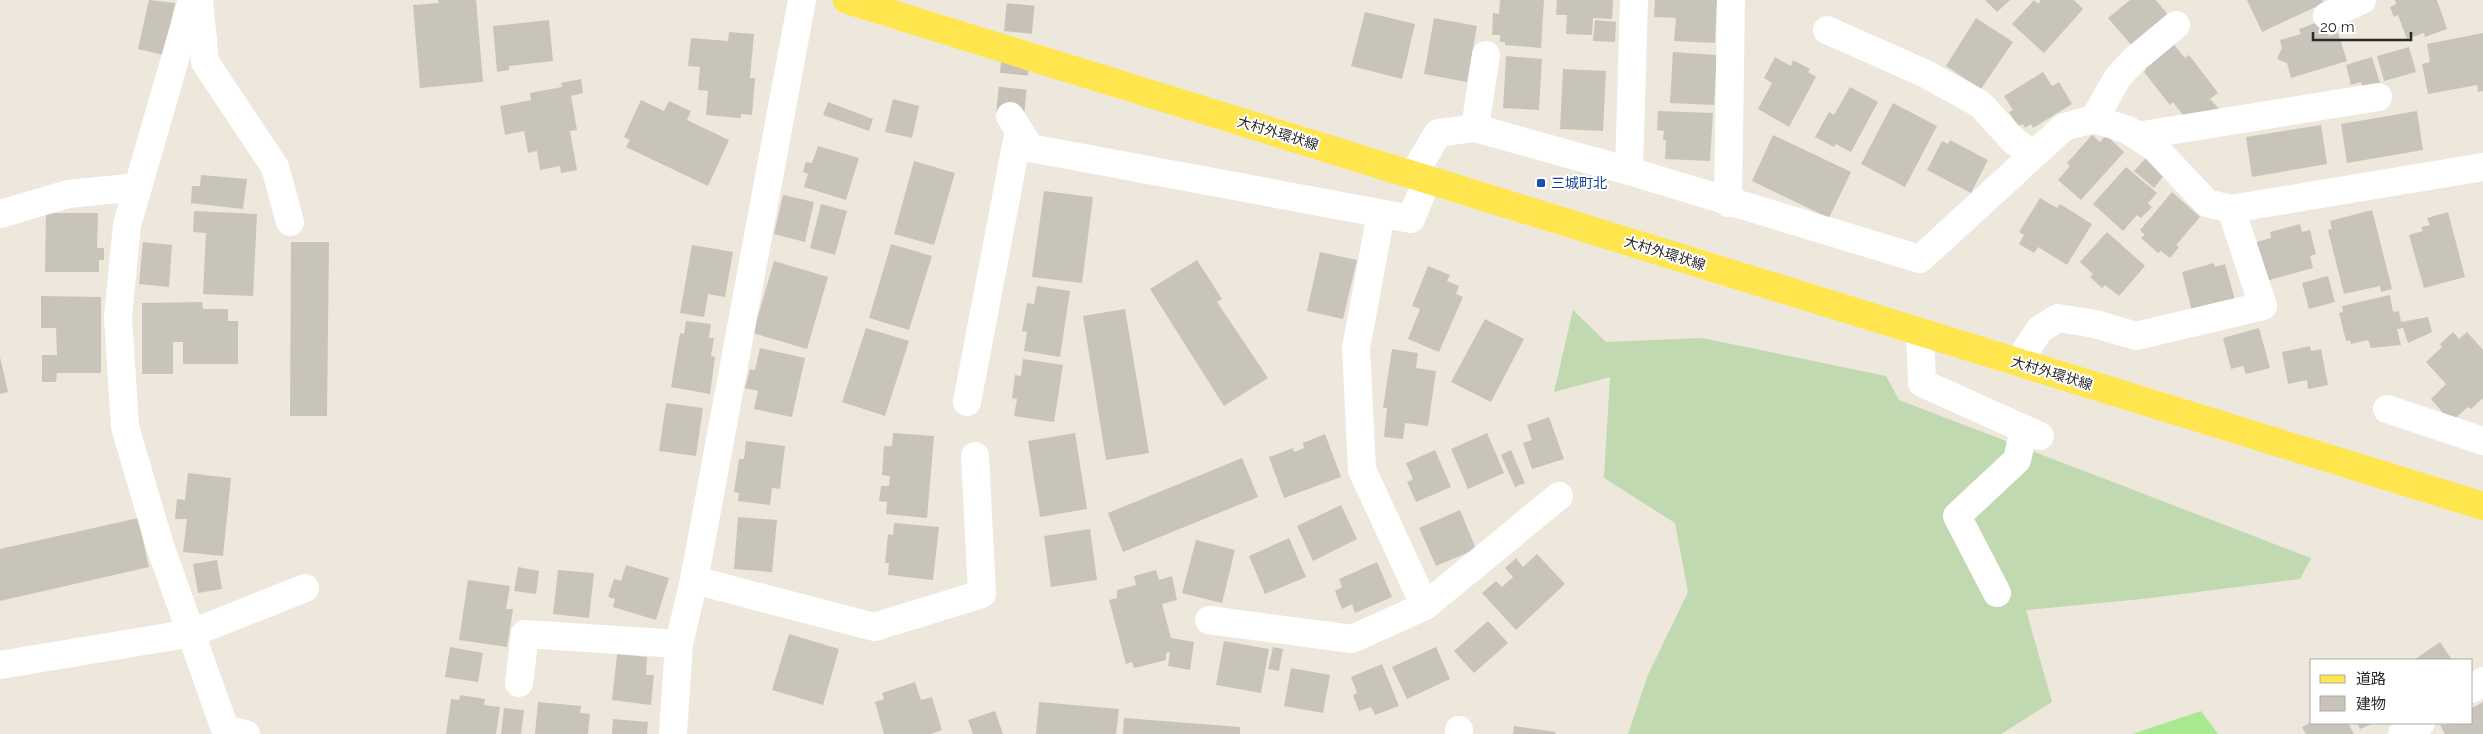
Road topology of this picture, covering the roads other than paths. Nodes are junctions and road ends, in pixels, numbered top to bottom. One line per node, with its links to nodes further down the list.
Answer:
1 (192, 0): 20 (street)
2 (199, 0): 25 (street)
3 (802, 0): 34 (street)
4 (847, 0): 19 (main road, 大村外環状線)
5 (1634, 0): 18 (street)
6 (1731, 0): 21 (street)
7 (2356, 1): 8 (street)
8 (2327, 16)
9 (2176, 25): 13 (street)
10 (1827, 30): 16 (street)
11 (1486, 55): 14 (street)
12 (2378, 97): 15 (street)
13 (2094, 119): 15 (street); 16 (street)
14 (1475, 128): 18 (street); 19 (street)
15 (2137, 136): 22 (street)
16 (2033, 154): 21 (street)
17 (2483, 167): 22 (street)
18 (1628, 171): 21 (street)
19 (1420, 177): 24 (street); 26 (main road, 大村外環状線)
20 (138, 187): 23 (street); 39 (street)
21 (1728, 202)
22 (2230, 209): 27 (street)
23 (0, 214)
24 (1381, 214): 28 (street); 37 (street)
25 (290, 222)
26 (1920, 332): 27 (main road, 大村外環状線); 36 (street)
27 (2018, 362): 33 (main road, 大村外環状線)
28 (968, 402)
29 (2387, 409): 30 (street)
30 (2483, 441)
31 (975, 456): 34 (street)
32 (1559, 496): 37 (street)
33 (2483, 506)
34 (694, 580): 40 (street)
35 (305, 588): 39 (street)
36 (1997, 593)
37 (1425, 606): 38 (street)
38 (1209, 620)
39 (192, 633): 41 (street); 43 (street)
40 (679, 644): 42 (street); 44 (street)
41 (0, 665)
42 (519, 683)
43 (246, 734)
44 (673, 734)

